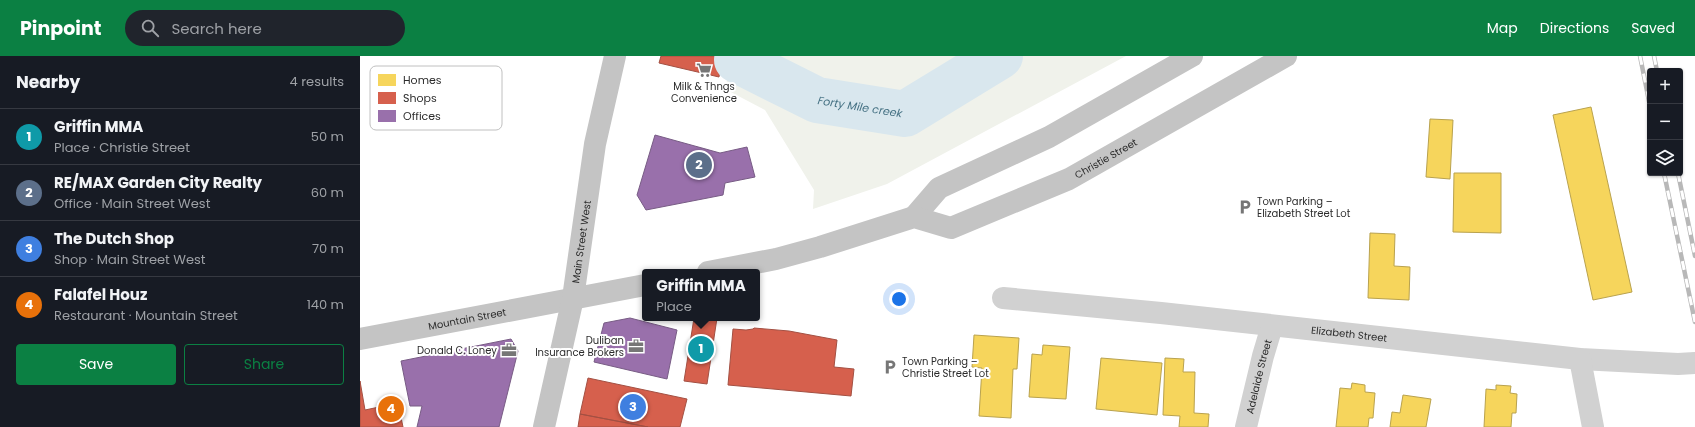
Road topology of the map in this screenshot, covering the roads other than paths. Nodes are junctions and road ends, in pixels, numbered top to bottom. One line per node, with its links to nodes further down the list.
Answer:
1 (615, 56): 7 (main road, Main Street West)
2 (1192, 56): 4 (main road)
3 (1286, 56): 4 (main road, Christie Street)
4 (914, 217): 5 (main road)
5 (724, 269)
6 (642, 286): 7 (main road)
7 (573, 298): 10 (main road, Mountain Street); 13 (main road, Main Street West)
8 (1003, 298): 9 (street, Elizabeth Street)
9 (1272, 326): 11 (street, Elizabeth Street); 14 (street, Adelaide Street)
10 (360, 339)
11 (1580, 359): 12 (street, Elizabeth Street); 15 (street)
12 (1695, 363)
13 (544, 427)
14 (1246, 427)
15 (1593, 427)

